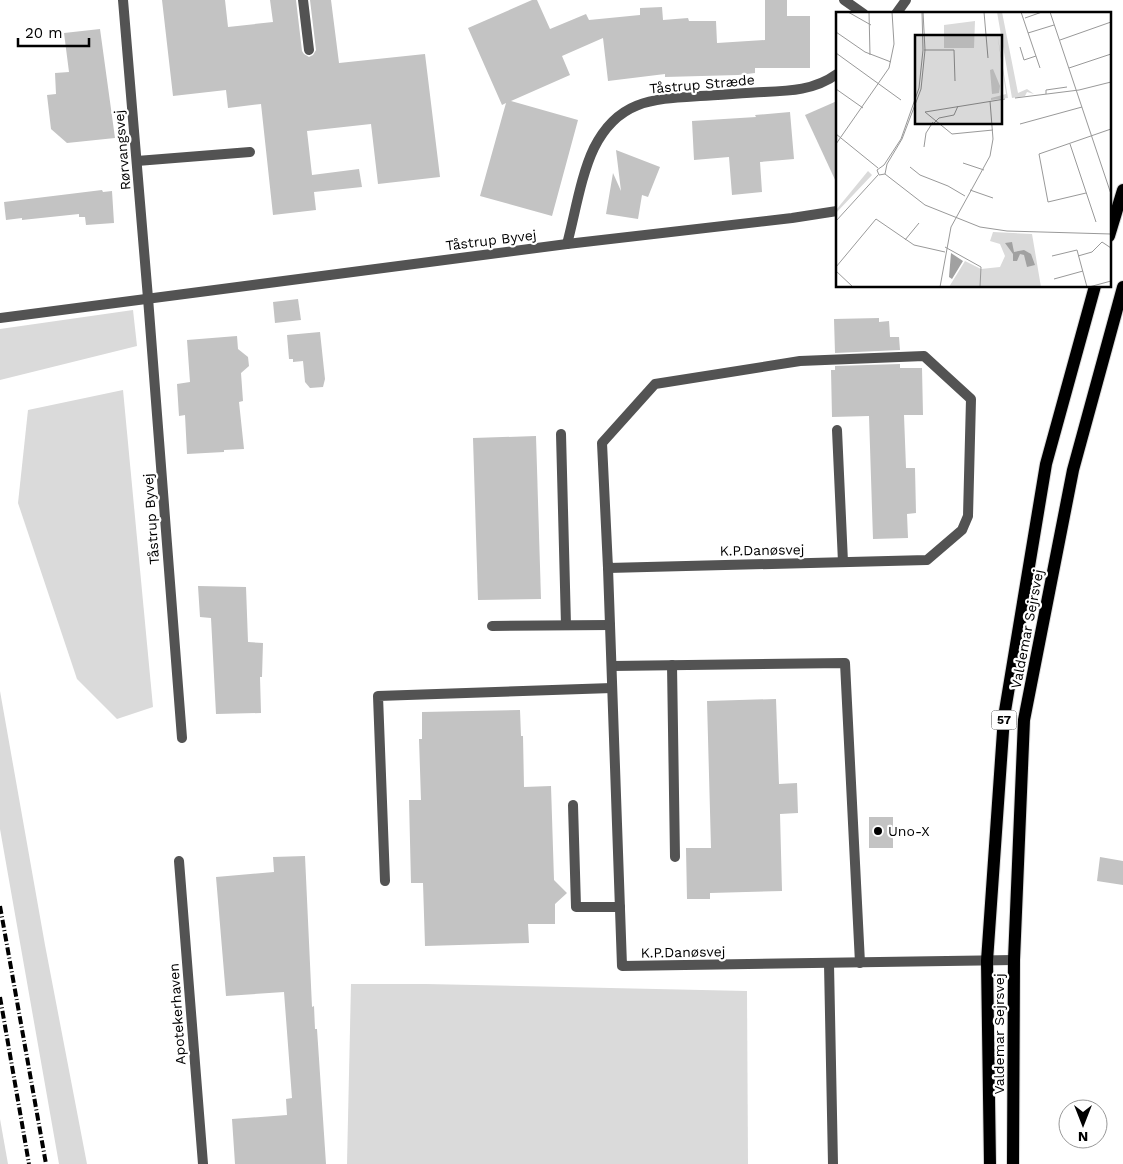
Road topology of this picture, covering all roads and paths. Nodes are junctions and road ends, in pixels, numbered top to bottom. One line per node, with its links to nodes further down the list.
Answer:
1 (123, 0): 10 (street, Rørvangsvej)
2 (303, 0): 7 (street)
3 (844, 0): 5 (street)
4 (906, 0): 6 (street)
5 (861, 12)
6 (897, 12)
7 (309, 50)
8 (836, 75): 14 (street, Tåstrup Stræde)
9 (250, 152): 10 (street)
10 (137, 161): 17 (street, Rørvangsvej)
11 (1123, 190): 13 (main road)
12 (836, 211): 14 (street, Tåstrup Byvej)
13 (1110, 233)
14 (568, 244): 17 (street, Tåstrup Byvej)
15 (1123, 286): 35 (main road, Valdemar Sejrsvej / 57)
16 (1094, 288): 36 (main road, Valdemar Sejrsvej / 57)
17 (148, 298): 18 (street, Tåstrup Byvej); 29 (street, Tåstrup Byvej)
18 (0, 318)
19 (837, 430): 21 (street)
20 (560, 434): 23 (street)
21 (843, 562): 22 (street, K.P.Danøsvej); 22 (street, K.P.Danøsvej)
22 (608, 568): 24 (street, K.P.Danøsvej)
23 (566, 625): 24 (street); 25 (street)
24 (610, 625): 27 (street, K.P.Danøsvej)
25 (492, 626)
26 (672, 665): 27 (street); 31 (street); 37 (street)
27 (612, 666): 28 (street, K.P.Danøsvej)
28 (612, 688): 33 (street); 34 (street, K.P.Danøsvej)
29 (182, 738)
30 (573, 805): 34 (street)
31 (675, 857)
32 (179, 861): 39 (street, Apotekerhaven)
33 (385, 881)
34 (620, 907): 38 (street, K.P.Danøsvej)
35 (1014, 960): 36 (street, K.P.Danøsvej); 42 (main road, Valdemar Sejrsvej / 57)
36 (987, 961): 37 (street, K.P.Danøsvej); 41 (main road, Valdemar Sejrsvej / 57)
37 (860, 963): 38 (street, K.P.Danøsvej)
38 (829, 964): 40 (street)
39 (203, 1164)
40 (832, 1164)
41 (990, 1164)
42 (1013, 1164)

